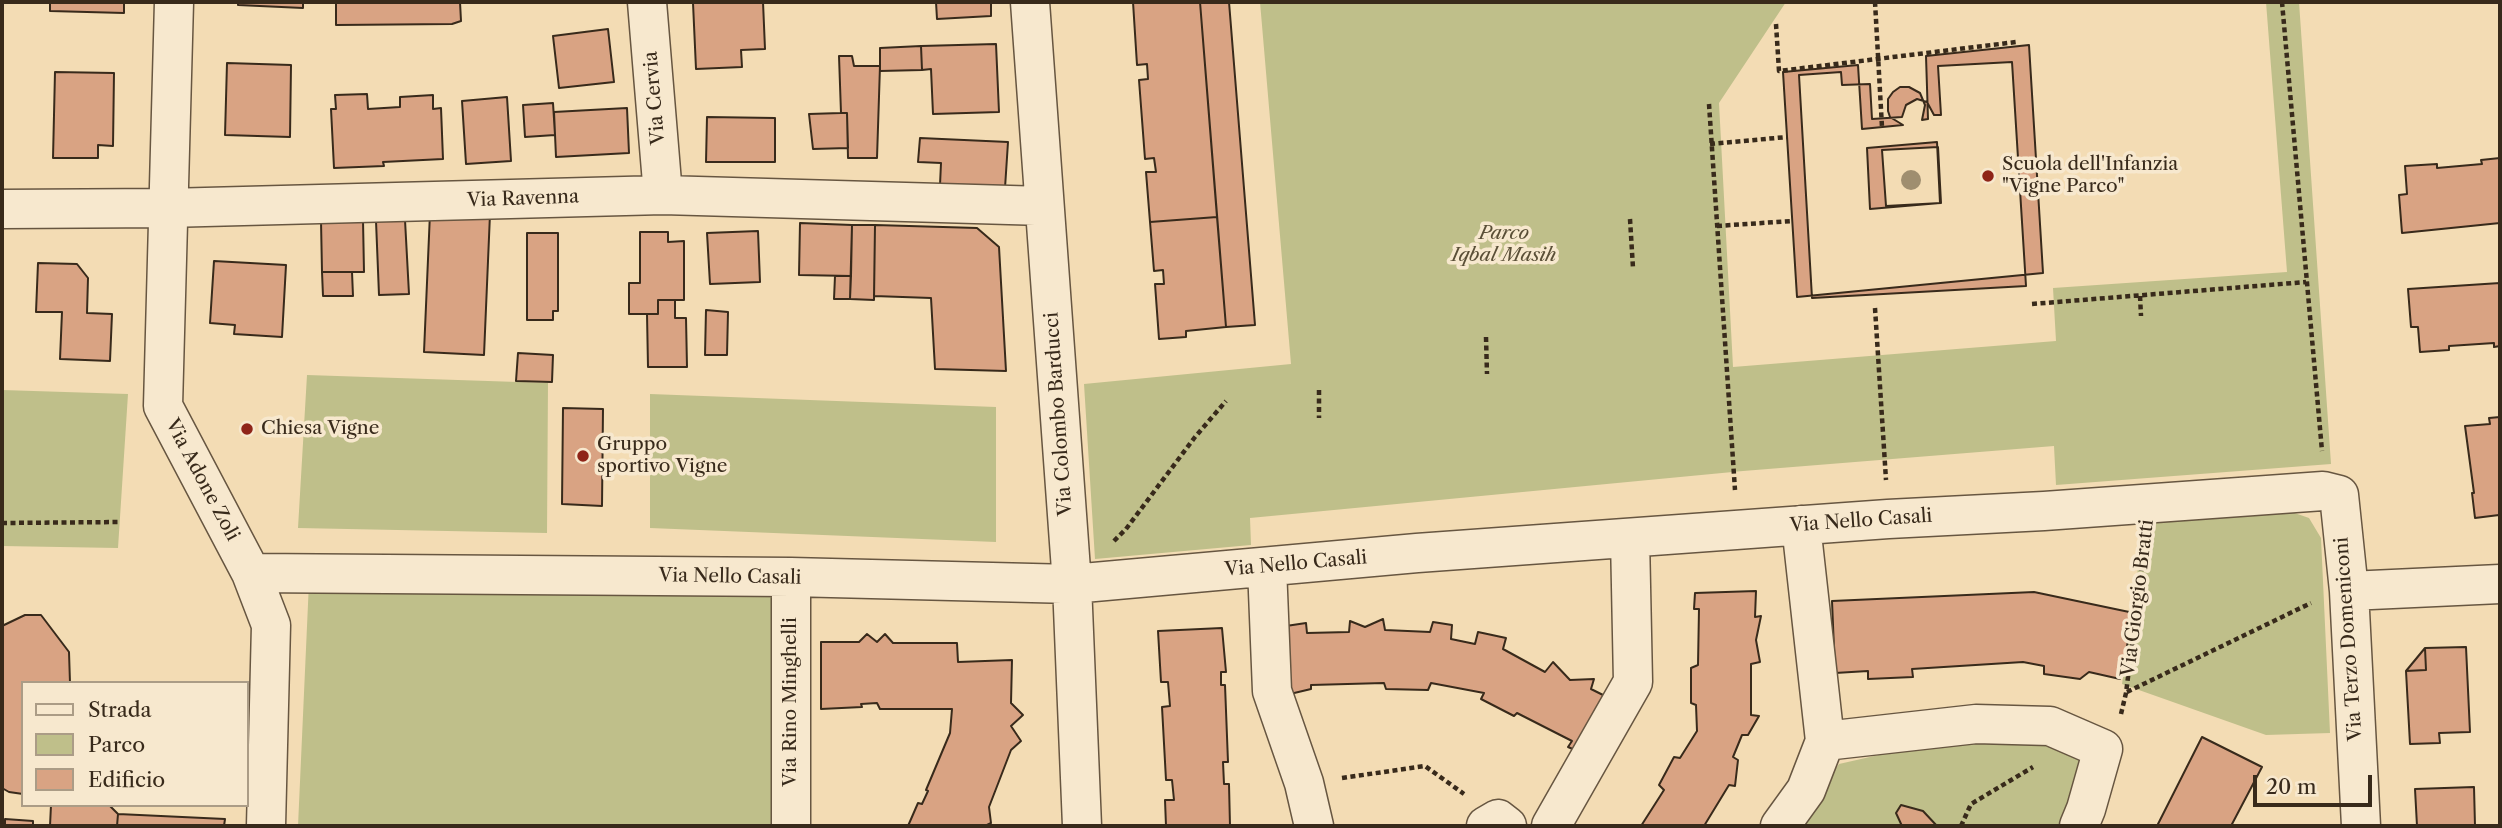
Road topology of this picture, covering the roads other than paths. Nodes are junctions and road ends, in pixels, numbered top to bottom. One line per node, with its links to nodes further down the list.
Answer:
1 (174, 2): 6 (street, Via Adone Zoli)
2 (647, 2): 4 (street, Via Cervia)
3 (1030, 2): 5 (street, Via Colombo Barducci)
4 (663, 195): 5 (street, Via Ravenna); 6 (street, Via Ravenna)
5 (1044, 206): 15 (street, Via Colombo Barducci)
6 (167, 208): 7 (street, Via Ravenna); 12 (street, Via Adone Zoli)
7 (2, 209)
8 (2339, 495): 9 (street, Via Nello Casali); 16 (street, Via Terzo Domeniconi)
9 (1801, 525): 10 (street, Via Nello Casali); 17 (street)
10 (1630, 538): 11 (street, Via Nello Casali); 22 (street)
11 (1267, 567): 15 (street, Via Nello Casali); 21 (street)
12 (251, 573): 13 (street, Via Nello Casali); 18 (street, Via Adone Zoli)
13 (791, 578): 15 (street, Via Nello Casali); 19 (street, Via Rino Minghelli)
14 (2500, 583): 16 (street)
15 (1072, 584): 20 (street, Via Colombo Barducci)
16 (2348, 591): 25 (street, Via Terzo Domeniconi)
17 (1825, 741): 23 (street); 24 (street)
18 (266, 826)
19 (791, 826)
20 (1082, 826)
21 (1314, 826)
22 (1551, 826)
23 (1780, 826)
24 (2078, 826)
25 (2361, 826)

